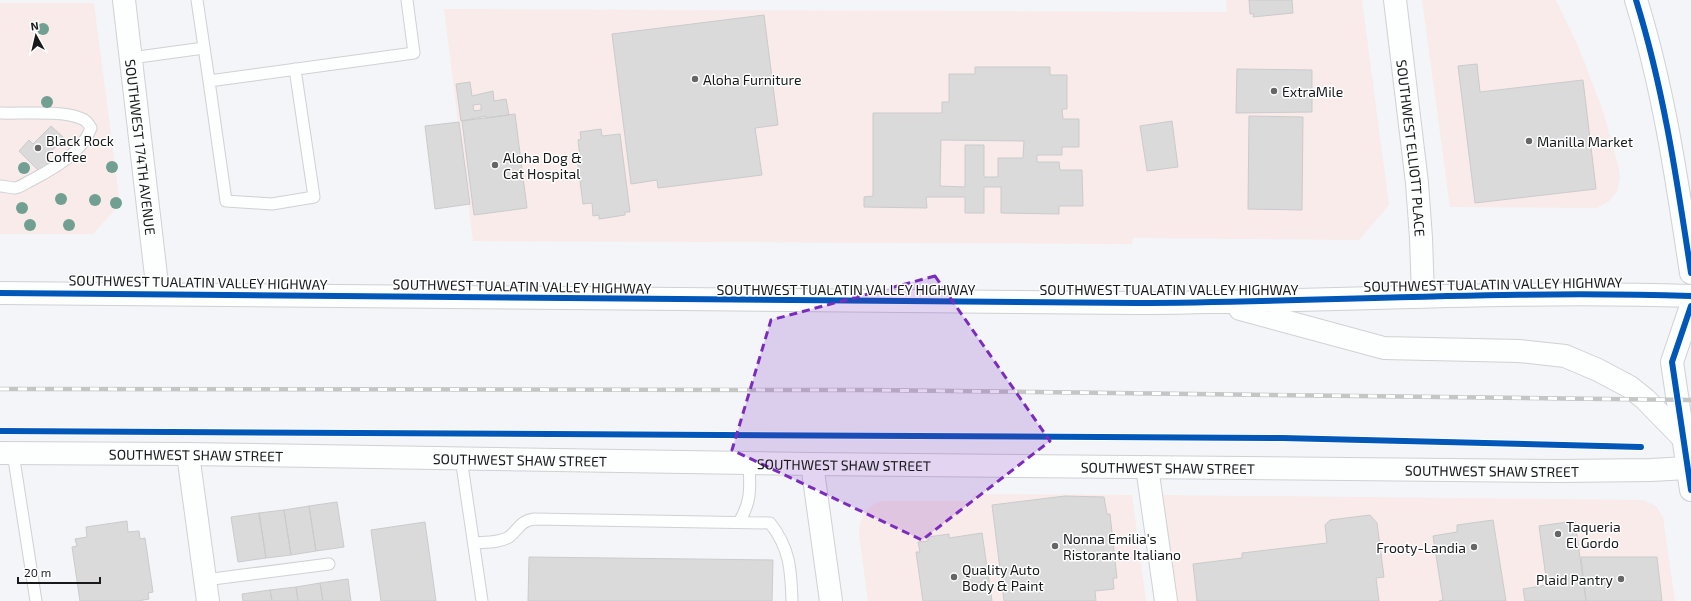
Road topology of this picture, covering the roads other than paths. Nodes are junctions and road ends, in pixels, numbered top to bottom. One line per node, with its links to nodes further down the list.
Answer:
1 (124, 0): 7 (street, SOUTHWEST 174TH AVENUE)
2 (197, 0): 6 (lane)
3 (407, 0): 8 (lane)
4 (1395, 0): 15 (street, SOUTHWEST ELLIOTT PLACE)
5 (1636, 0): 12 (street)
6 (204, 48): 7 (lane); 9 (lane)
7 (131, 58): 14 (street, SOUTHWEST 174TH AVENUE)
8 (295, 69): 9 (lane); 9 (lane)
9 (208, 81)
10 (0, 113): 11 (lane)
11 (0, 186)
12 (1691, 273)
13 (0, 293): 14 (street, SOUTHWEST TUALATIN VALLEY HIGHWAY)
14 (158, 294): 17 (street, SOUTHWEST TUALATIN VALLEY HIGHWAY)
15 (1423, 296): 16 (street, SOUTHWEST TUALATIN VALLEY HIGHWAY); 17 (street, SOUTHWEST TUALATIN VALLEY HIGHWAY)
16 (1691, 296)
17 (1217, 303): 19 (street)
18 (1691, 306): 19 (street)
19 (1682, 436): 26 (street)
20 (6, 453): 21 (street, SOUTHWEST SHAW STREET); 32 (lane)
21 (188, 454): 22 (street, SOUTHWEST SHAW STREET); 31 (street)
22 (461, 458): 23 (street, SOUTHWEST SHAW STREET); 29 (lane)
23 (749, 463): 24 (street, SOUTHWEST SHAW STREET); 28 (lane)
24 (812, 464): 25 (street, SOUTHWEST SHAW STREET); 35 (street)
25 (1147, 467): 26 (street, SOUTHWEST SHAW STREET); 36 (street)
26 (1687, 468): 27 (street)
27 (1691, 490)
28 (739, 522): 29 (lane); 34 (lane)
29 (474, 543): 33 (lane)
30 (329, 564): 31 (lane)
31 (206, 591)
32 (36, 601)
33 (482, 601)
34 (792, 601)
35 (831, 601)
36 (1166, 601)

